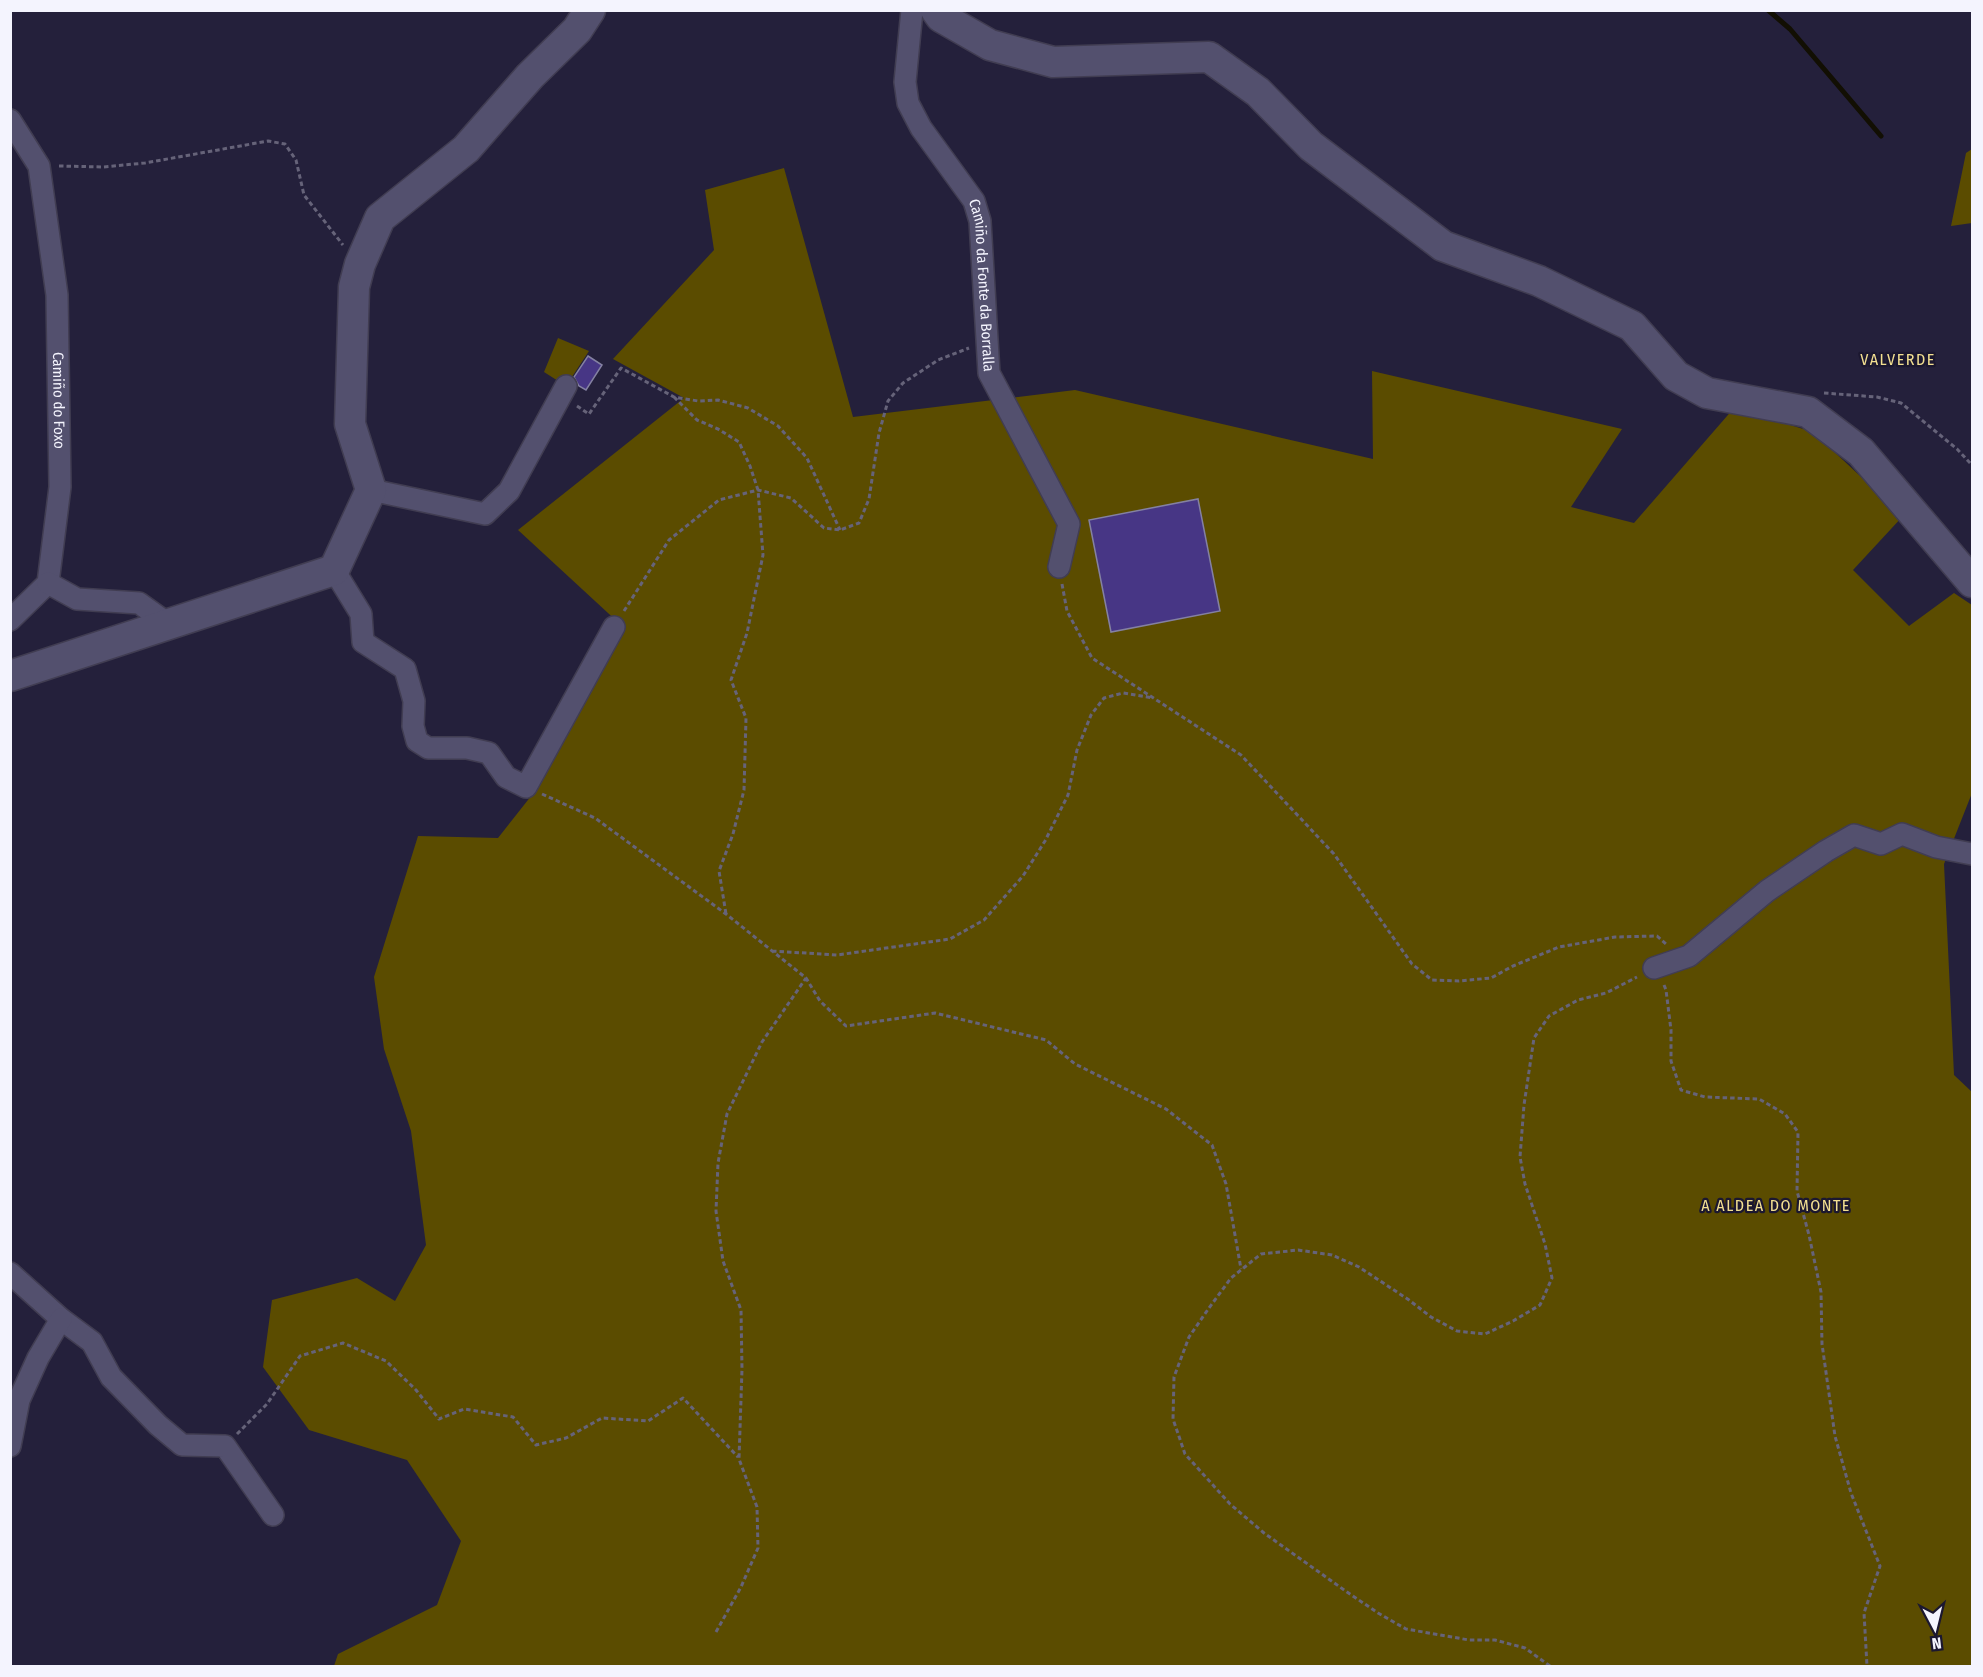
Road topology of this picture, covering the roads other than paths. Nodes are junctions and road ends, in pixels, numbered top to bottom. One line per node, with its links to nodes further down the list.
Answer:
1 (590, 10): 6 (street)
2 (912, 10): 7 (street, Camiño da Fonte da Borralla)
3 (936, 10): 9 (street)
4 (10, 120): 10 (street, Camiño do Foxo)
5 (563, 391): 6 (street)
6 (371, 490): 8 (street)
7 (1059, 567)
8 (334, 570): 12 (street); 13 (street)
9 (1972, 582)
10 (48, 583): 11 (street); 12 (street)
11 (10, 620)
12 (168, 623): 14 (street)
13 (614, 627)
14 (10, 676)
15 (1972, 854): 16 (street)
16 (1654, 968)
17 (10, 1273): 18 (street)
18 (61, 1319): 19 (street); 20 (street)
19 (10, 1446)
20 (273, 1515)

